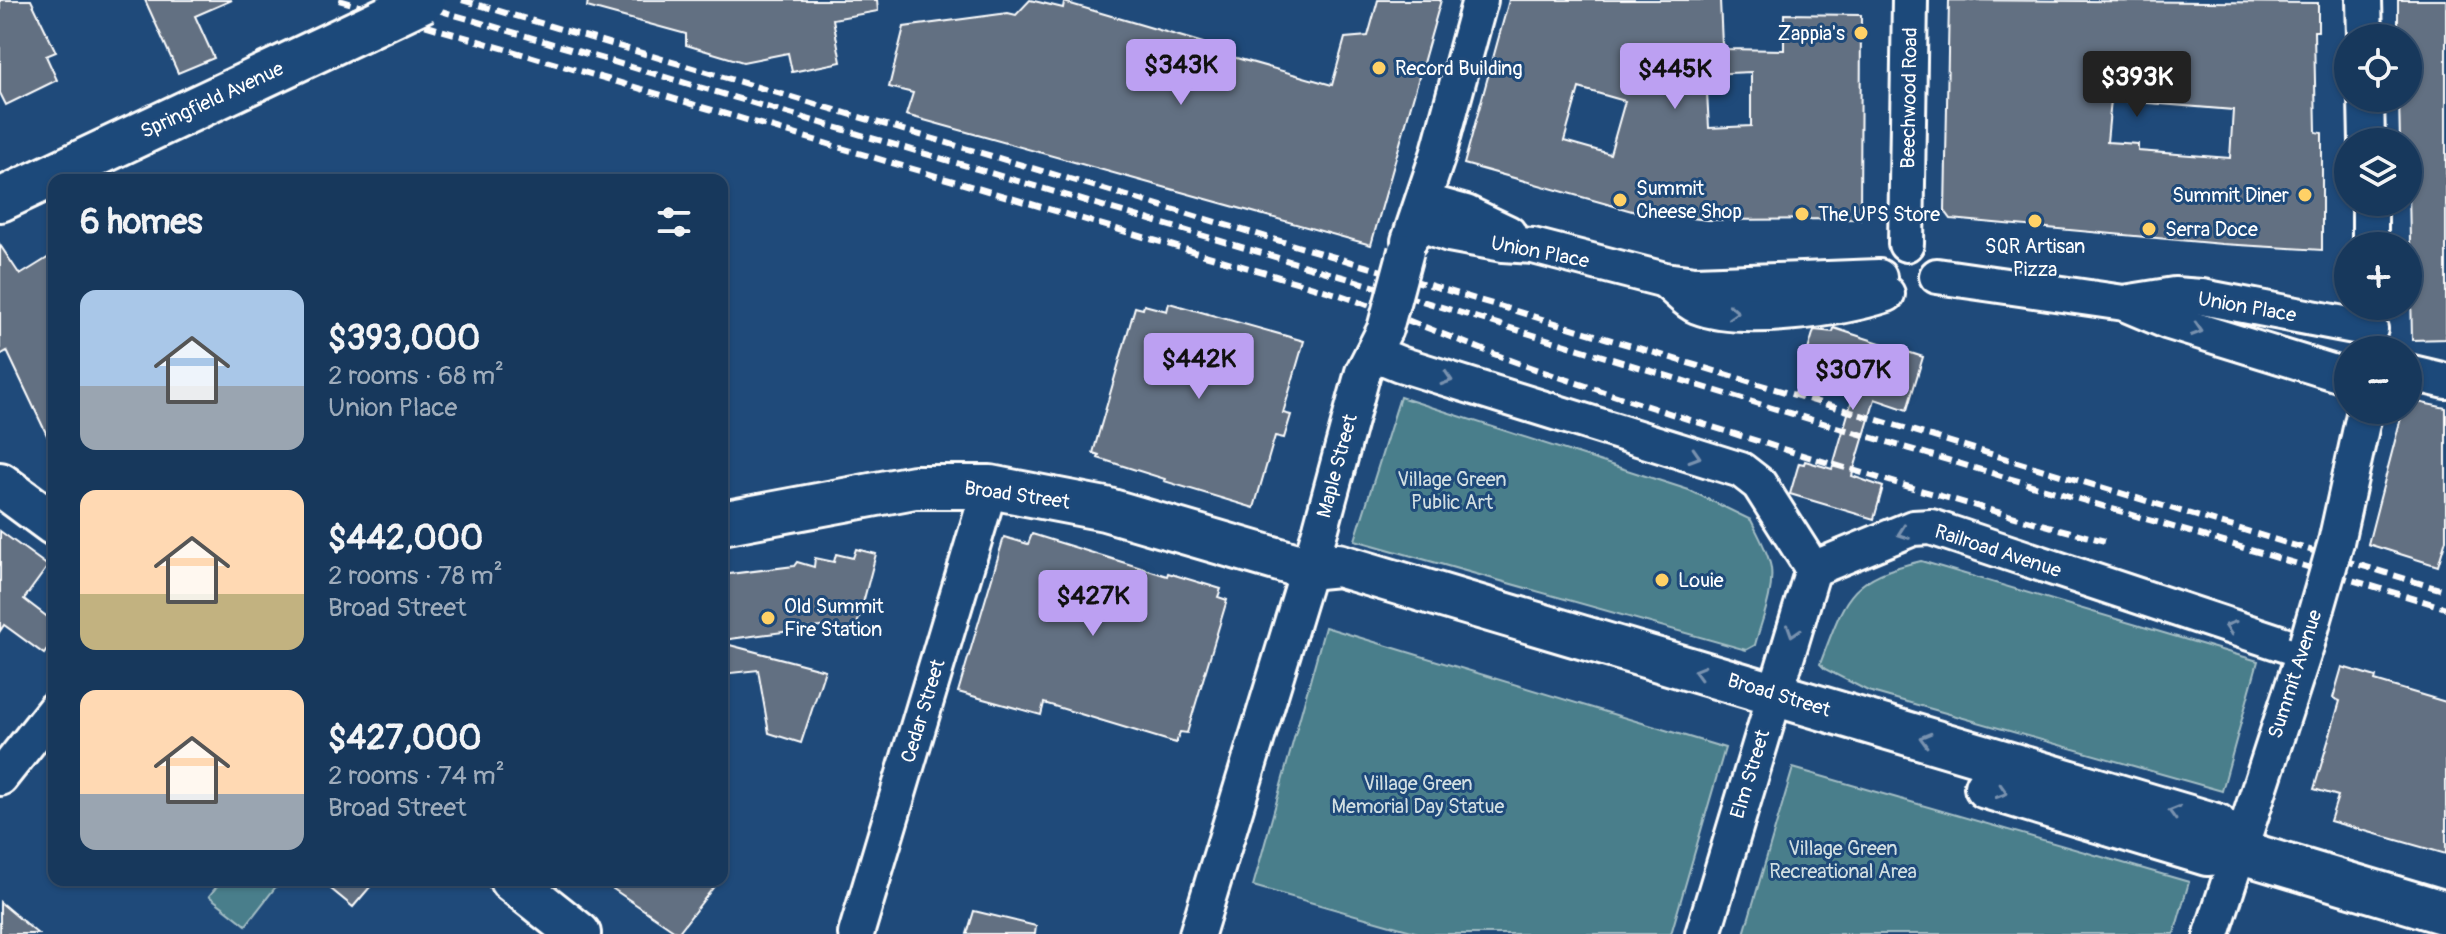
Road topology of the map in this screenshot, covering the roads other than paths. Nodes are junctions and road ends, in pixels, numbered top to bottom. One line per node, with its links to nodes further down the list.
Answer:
1 (424, 0): 6 (main road, Springfield Avenue, bridge)
2 (1480, 0): 9 (street, Maple Street)
3 (1910, 0): 10 (street, Beechwood Road)
4 (2364, 0): 5 (street)
5 (2365, 24)
6 (55, 174)
7 (48, 177): 8 (main road, Springfield Avenue, bridge)
8 (0, 200)
9 (1415, 225): 12 (street, Union Place); 15 (street, Maple Street, bridge)
10 (1906, 244): 11 (street); 12 (street)
11 (1937, 276): 12 (street, Union Place); 13 (street, Union Place)
12 (1883, 286)
13 (2124, 303): 14 (street, Union Place); 16 (street, Union Place, one-way to 16)
14 (2370, 328)
15 (1379, 341): 24 (street, Maple Street); 25 (street, one-way to 25)
16 (2334, 373)
17 (2422, 375): 18 (street)
18 (2446, 381)
19 (2362, 424): 26 (street, Summit Avenue, bridge)
20 (0, 484): 22 (main road)
21 (990, 487): 23 (main road, Broad Street); 24 (main road, Broad Street); 34 (street, Cedar Street)
22 (48, 520)
23 (728, 522)
24 (1307, 568): 27 (main road, Broad Street); 35 (street, Maple Street)
25 (1813, 569): 26 (street, Railroad Avenue, one-way to 25); 27 (street, Elm Street, one-way to 27)
26 (2306, 647): 30 (street, Summit Avenue)
27 (1770, 707): 30 (main road, Broad Street); 36 (street, Elm Street)
28 (48, 718): 29 (street)
29 (0, 778)
30 (2238, 851): 32 (main road, Broad Street); 37 (street, Summit Avenue)
31 (519, 886): 33 (main road)
32 (2446, 913)
33 (579, 934)
34 (856, 934)
35 (1197, 934)
36 (1703, 934)
37 (2212, 934)

